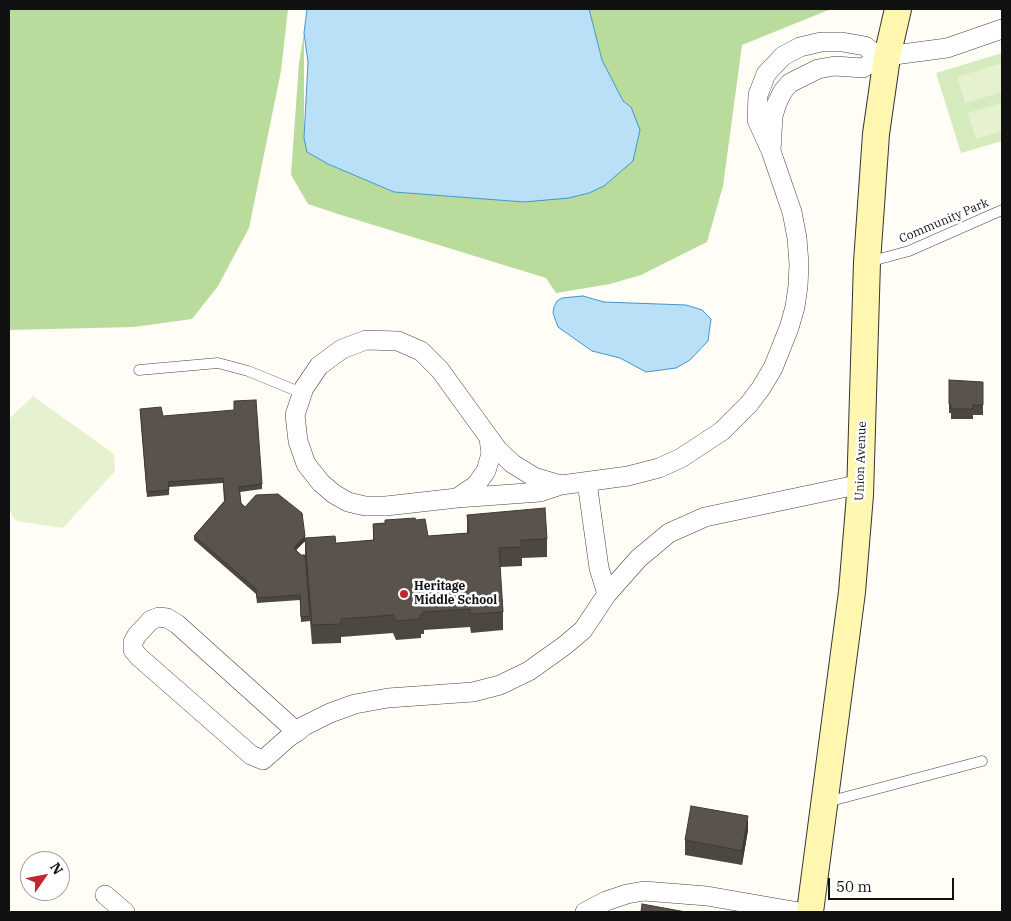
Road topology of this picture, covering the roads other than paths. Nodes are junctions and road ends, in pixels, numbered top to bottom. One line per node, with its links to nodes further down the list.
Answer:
1 (898, 9): 3 (street, Union Avenue)
2 (1002, 29): 3 (street)
3 (883, 57): 4 (street); 4 (street); 6 (street, Union Avenue)
4 (771, 151): 10 (street)
5 (1002, 210): 6 (lane, Community Park)
6 (867, 262): 11 (street, Union Avenue)
7 (139, 370): 8 (lane)
8 (302, 393): 9 (street); 13 (street)
9 (489, 438): 12 (street); 13 (street)
10 (587, 482): 12 (street); 14 (street)
11 (860, 484): 14 (street); 17 (street, Union Avenue)
12 (561, 485): 13 (street)
13 (457, 498)
14 (607, 594): 15 (street)
15 (297, 732): 15 (street)
16 (982, 761): 17 (lane)
17 (826, 802): 22 (street, Union Avenue)
18 (105, 895): 19 (street)
19 (126, 912)
20 (585, 912): 21 (street)
21 (799, 912)
22 (810, 912)

